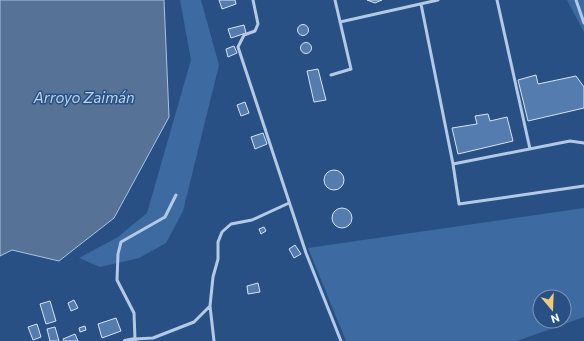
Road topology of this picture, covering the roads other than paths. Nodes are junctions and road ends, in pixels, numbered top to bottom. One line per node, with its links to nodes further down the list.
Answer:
1 (253, 0): 15 (lane)
2 (335, 0): 7 (lane)
3 (438, 0): 6 (lane)
4 (497, 0): 11 (lane)
5 (576, 0): 8 (lane)
6 (421, 4): 7 (lane); 12 (lane)
7 (340, 22): 9 (lane)
8 (584, 23)
9 (331, 75)
10 (584, 143): 11 (lane)
11 (530, 149): 12 (lane)
12 (453, 164): 13 (lane)
13 (584, 186)
14 (176, 195): 17 (lane)
15 (289, 203): 16 (lane); 20 (lane)
16 (210, 306): 17 (lane); 19 (lane)
17 (135, 340): 18 (street)
18 (125, 341)
19 (214, 341)
20 (341, 341)

